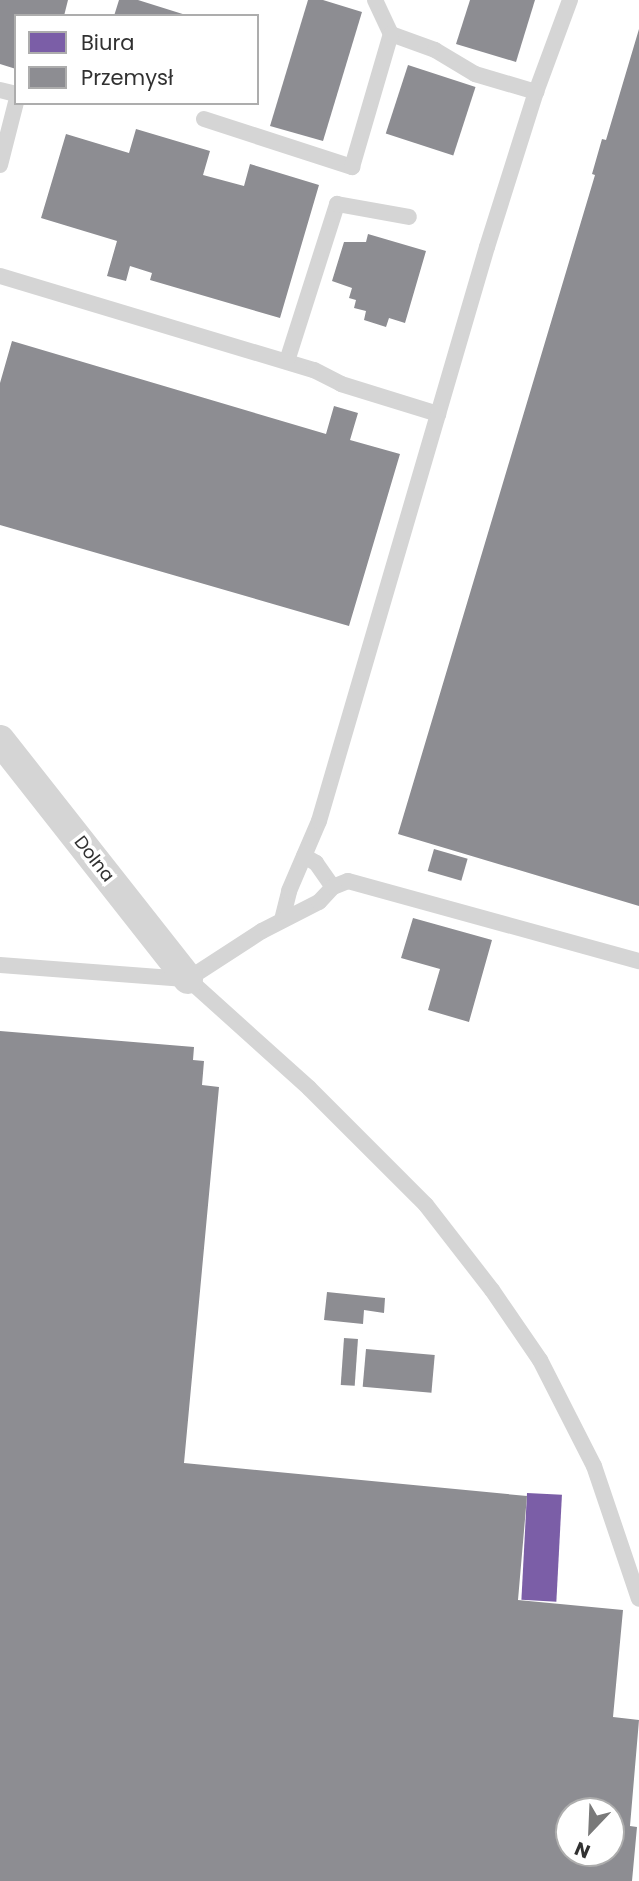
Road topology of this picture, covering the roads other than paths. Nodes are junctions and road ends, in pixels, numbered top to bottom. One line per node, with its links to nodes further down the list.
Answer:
1 (375, 0): 3 (lane)
2 (570, 0): 4 (lane)
3 (391, 34): 4 (lane); 6 (lane)
4 (536, 92): 11 (lane)
5 (15, 105): 7 (lane)
6 (204, 119)
7 (0, 165)
8 (409, 217): 10 (lane)
9 (0, 276): 10 (lane)
10 (287, 361): 11 (lane)
11 (438, 414): 13 (lane)
12 (0, 740): 18 (street, Dolna)
13 (304, 856): 14 (lane); 15 (lane)
14 (333, 887): 15 (lane); 16 (lane)
15 (282, 920): 18 (lane)
16 (639, 961)
17 (0, 965): 18 (lane)
18 (188, 979): 19 (lane)
19 (639, 1599)

